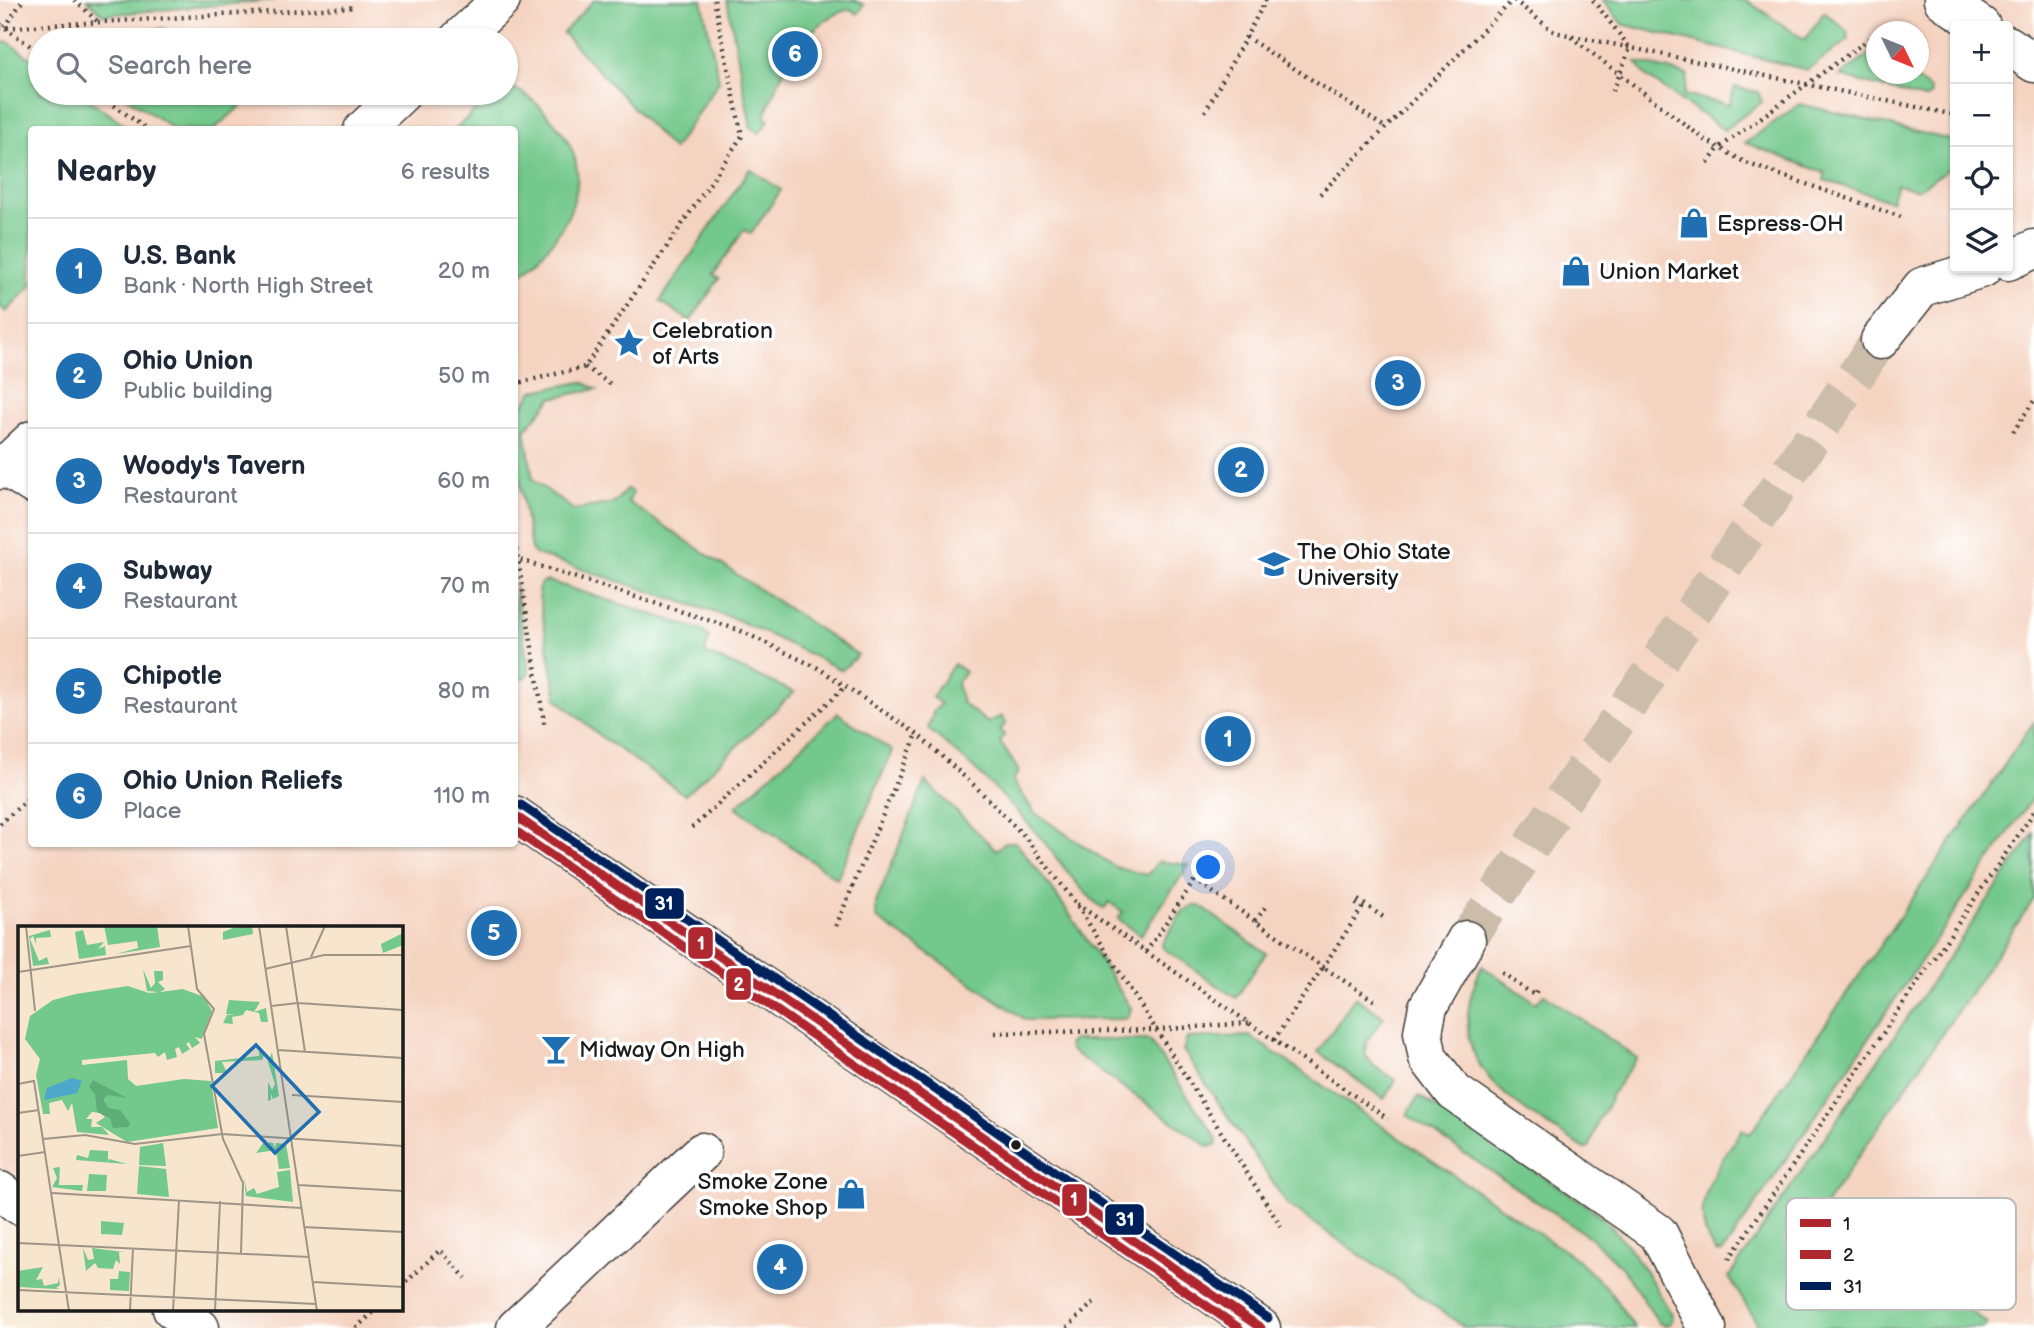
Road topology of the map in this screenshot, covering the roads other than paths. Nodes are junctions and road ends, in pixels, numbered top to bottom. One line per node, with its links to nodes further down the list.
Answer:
1 (500, 0): 4 (main road)
2 (1943, 0): 3 (main road)
3 (1974, 21)
4 (471, 28)
5 (2013, 48): 6 (main road)
6 (2034, 63)
7 (389, 105): 8 (main road)
8 (367, 126)
9 (2034, 249): 10 (main road)
10 (2013, 259)
11 (1967, 273): 12 (main road)
12 (1880, 340)
13 (518, 818): 21 (main road)
14 (1466, 940): 22 (main road)
15 (702, 1152): 20 (main road)
16 (0, 1191): 17 (main road)
17 (18, 1204)
18 (173, 1310): 19 (main road)
19 (200, 1328)
20 (516, 1328)
21 (1261, 1328)
22 (1707, 1328)

